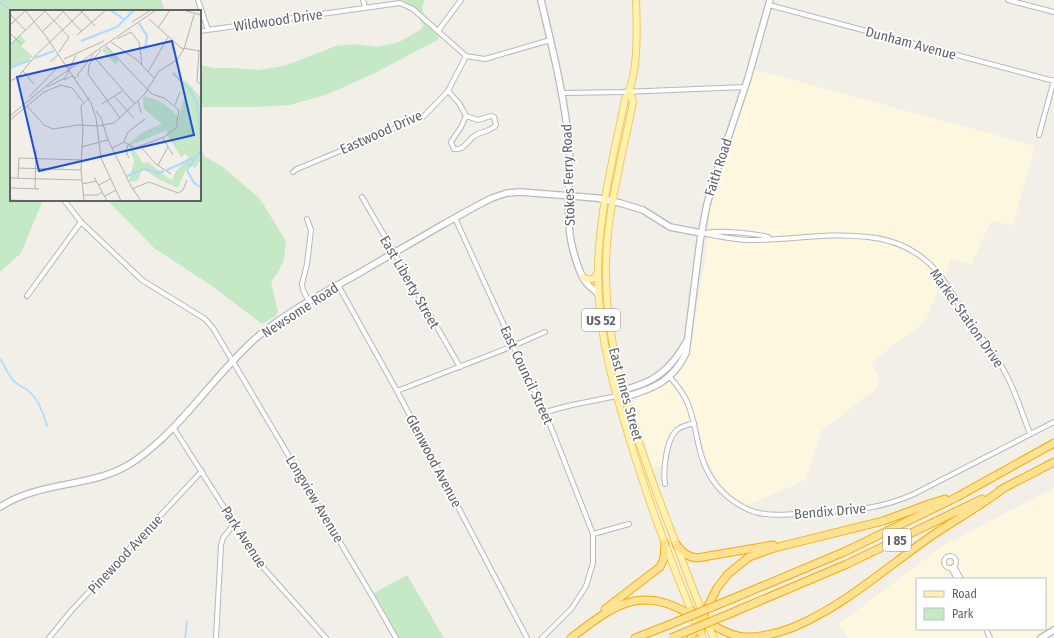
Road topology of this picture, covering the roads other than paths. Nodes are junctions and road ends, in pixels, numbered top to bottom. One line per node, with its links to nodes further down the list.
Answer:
1 (198, 0): 10 (street)
2 (363, 0): 8 (street)
3 (461, 0): 12 (street)
4 (541, 0): 13 (street, Stokes Ferry Road)
5 (636, 0): 18 (main road, East Innes Street / US 52)
6 (1008, 0): 9 (street)
7 (770, 3): 15 (street, Dunham Avenue); 16 (street, Faith Road)
8 (365, 7): 10 (street, Wildwood Drive); 12 (street, Wildwood Drive)
9 (1054, 12)
10 (208, 30): 11 (street, Wildwood Drive)
11 (201, 31)
12 (438, 31): 14 (street, Wildwood Drive)
13 (550, 40): 14 (street); 19 (street, Stokes Ferry Road)
14 (466, 56): 17 (street, Eastwood Drive)
15 (1054, 80): 21 (street)
16 (745, 87): 18 (street); 31 (street, Faith Road)
17 (448, 91): 20 (street); 22 (street, Eastwood Drive)
18 (630, 92): 19 (street); 25 (main road, East Innes Street / US 52); 27 (main road, East Innes Street / US 52)
19 (562, 93): 23 (street, Stokes Ferry Road)
20 (466, 116): 20 (street)
21 (1039, 135)
22 (294, 171)
23 (569, 196): 25 (street, Newsome Road); 28 (street, Newsome Road); 34 (street, Stokes Ferry Road)
24 (362, 197): 32 (street, East Liberty Street)
25 (605, 200): 27 (street, Newsome Road); 33 (main road, East Innes Street / US 52)
26 (65, 201): 30 (street)
27 (613, 201): 31 (street, Market Station Drive); 45 (main road, East Innes Street / US 52)
28 (455, 218): 32 (street, Newsome Road); 41 (street, East Council Street)
29 (307, 219): 38 (street)
30 (81, 222): 36 (street); 42 (street)
31 (701, 233): 40 (street, Faith Road); 53 (street, Market Station Drive)
32 (393, 253): 35 (street, Newsome Road); 43 (street, East Liberty Street)
33 (598, 269): 34 (main road); 37 (main road, East Innes Street / US 52)
34 (583, 277): 37 (street, Stokes Ferry Road)
35 (338, 285): 38 (street, Newsome Road); 46 (street, Glenwood Avenue)
36 (27, 296)
37 (599, 297): 47 (main road, East Innes Street / US 52)
38 (309, 302): 42 (street, Newsome Road)
39 (545, 332): 41 (street)
40 (688, 338): 44 (street, Faith Road); 45 (street, Faith Road)
41 (513, 346): 43 (street); 49 (street, East Council Street)
42 (233, 362): 52 (street, Newsome Road); 75 (street, Longview Avenue)
43 (460, 367): 46 (street)
44 (669, 376): 48 (street, Faith Road); 51 (street, Bendix Drive)
45 (623, 390): 47 (street, Faith Road); 48 (main road, East Innes Street / US 52)
46 (397, 391): 76 (street, Glenwood Avenue)
47 (617, 396): 48 (street, Faith Road); 49 (street, Faith Road); 65 (main road, East Innes Street / US 52)
48 (625, 397): 66 (main road, East Innes Street / US 52)
49 (545, 412): 63 (street, East Council Street)
50 (1054, 422): 53 (street, Bendix Drive)
51 (694, 423): 53 (street, Bendix Drive); 57 (street)
52 (174, 427): 56 (street, Park Avenue); 60 (street, Newsome Road)
53 (1030, 434)
54 (1054, 443): 59 (highway, I 85)
55 (1054, 462): 58 (highway, I 85)
56 (202, 471): 61 (street, Park Avenue); 72 (street, Pinewood Avenue)
57 (665, 484)
58 (1004, 488): 69 (highway); 80 (highway, I 85, bridge)
59 (957, 497): 64 (highway); 79 (highway, I 85, bridge)
60 (0, 507)
61 (234, 524): 73 (street); 74 (street, Park Avenue)
62 (629, 524): 63 (street)
63 (593, 534): 77 (street, East Council Street)
64 (823, 536): 66 (highway); 70 (highway)
65 (665, 543): 70 (main road, East Innes Street); 78 (highway, US 52)
66 (676, 544): 70 (main road, East Innes Street / US 52)
67 (957, 578): 68 (street)
68 (960, 578)
69 (827, 611): 70 (highway); 83 (highway)
70 (701, 621): 78 (highway); 81 (highway); 82 (main road, East Innes Street)
71 (1054, 630): 84 (street)
72 (49, 638)
73 (216, 638)
74 (326, 638)
75 (396, 638)
76 (526, 638)
77 (542, 638)
78 (570, 638)
79 (635, 638)
80 (671, 638)
81 (691, 638)
82 (714, 638)
83 (777, 638)
84 (1041, 638)

